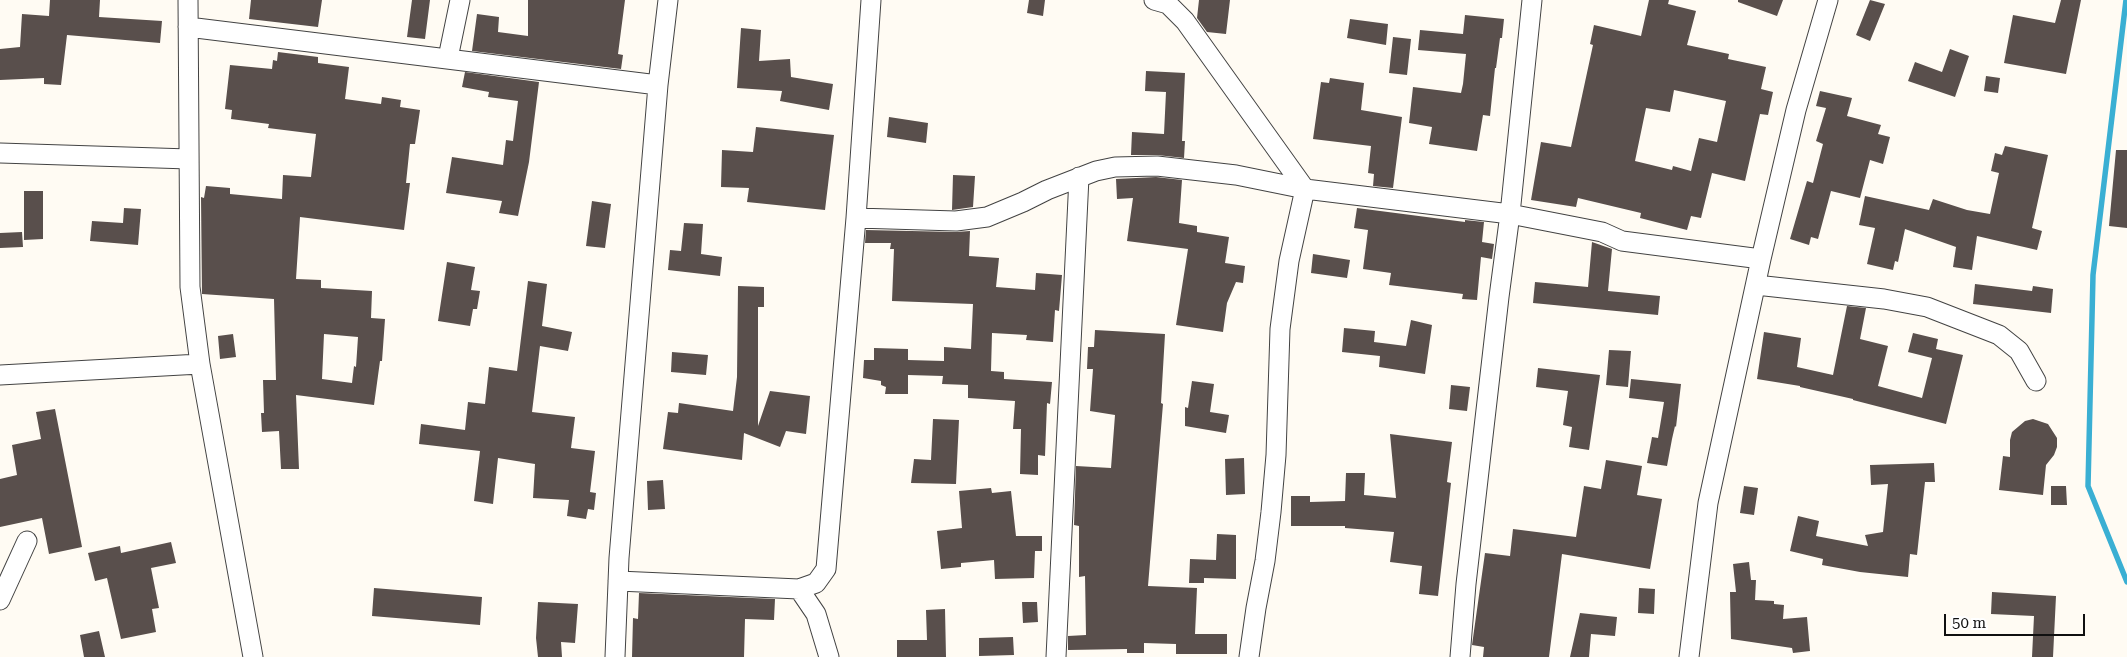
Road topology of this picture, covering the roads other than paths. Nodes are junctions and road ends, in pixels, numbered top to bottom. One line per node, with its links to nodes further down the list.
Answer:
1 (188, 0): 8 (street)
2 (460, 0): 9 (street)
3 (668, 0): 10 (street)
4 (871, 0): 16 (street)
5 (1154, 0): 14 (street)
6 (1532, 0): 15 (street)
7 (1828, 0): 17 (street)
8 (188, 27): 9 (street); 12 (street)
9 (448, 58): 10 (street)
10 (658, 85): 23 (street)
11 (0, 153): 12 (street)
12 (189, 159): 19 (street)
13 (1080, 177): 14 (street); 16 (street); 29 (street)
14 (1305, 189): 15 (street); 30 (street)
15 (1510, 214): 17 (street); 31 (street)
16 (856, 218): 24 (street)
17 (1761, 259): 18 (street)
18 (1756, 286): 21 (street); 32 (street)
19 (200, 364): 20 (street); 26 (street)
20 (0, 375)
21 (2036, 381)
22 (27, 541): 25 (street)
23 (618, 581): 24 (street); 27 (street)
24 (799, 589): 28 (street)
25 (0, 600)
26 (253, 657)
27 (615, 657)
28 (830, 657)
29 (1056, 657)
30 (1249, 657)
31 (1460, 657)
32 (1689, 657)

